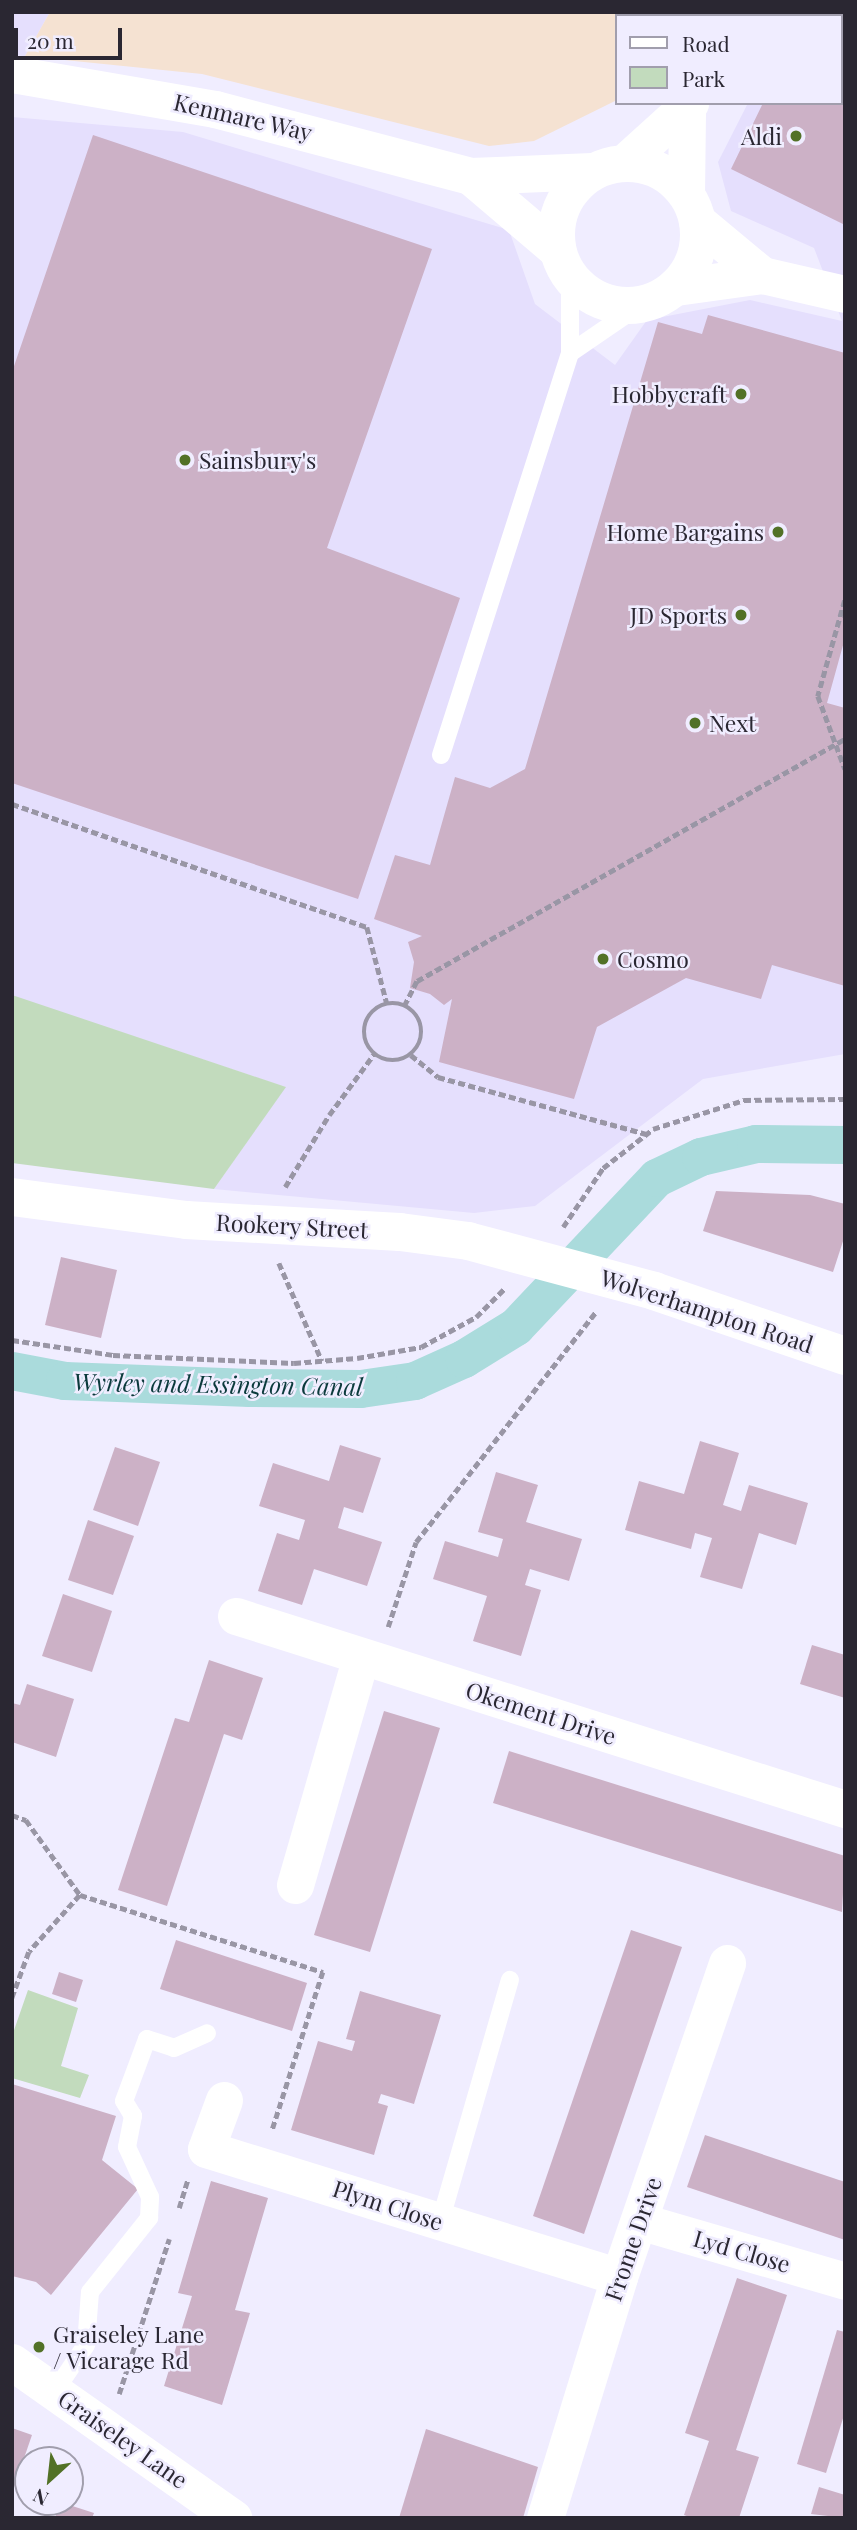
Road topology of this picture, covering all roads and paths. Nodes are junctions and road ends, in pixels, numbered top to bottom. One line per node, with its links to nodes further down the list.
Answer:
1 (12, 75): 4 (street, Kenmare Way)
2 (689, 105): 3 (street); 5 (street)
3 (608, 167): 4 (street); 5 (street); 6 (street)
4 (470, 176): 6 (street)
5 (692, 207): 7 (street); 8 (street)
6 (563, 264): 10 (street); 11 (lane)
7 (762, 275): 8 (street); 9 (street)
8 (676, 287): 10 (street)
9 (845, 295)
10 (639, 305): 11 (lane)
11 (570, 353): 15 (lane)
12 (845, 600): 14 (path)
13 (845, 739): 14 (path)
14 (834, 745): 16 (path); 19 (path)
15 (441, 755)
16 (845, 769)
17 (12, 804): 18 (path)
18 (387, 1004): 19 (path); 20 (path)
19 (404, 1006): 21 (path)
20 (374, 1054): 21 (path); 25 (path)
21 (411, 1055): 23 (path)
22 (845, 1099): 23 (path)
23 (646, 1134): 26 (path)
24 (12, 1197): 25 (street, Rookery Street)
25 (262, 1226): 27 (street, Rookery Street); 31 (path)
26 (563, 1250): 27 (street, Rookery Street); 28 (street, Wolverhampton Road)
27 (509, 1264): 31 (path)
28 (637, 1286): 30 (street, Wolverhampton Road); 33 (path)
29 (12, 1340): 31 (path)
30 (845, 1356)
31 (322, 1361)
32 (236, 1616): 33 (street, Okement Drive)
33 (369, 1659): 34 (street, Okement Drive); 36 (street)
34 (845, 1810)
35 (12, 1815): 37 (path)
36 (295, 1885)
37 (80, 1895): 40 (path); 44 (path)
38 (727, 1963): 46 (street, Frome Drive)
39 (510, 1980): 47 (lane)
40 (12, 1998)
41 (207, 2033): 52 (lane)
42 (224, 2100): 43 (street)
43 (206, 2149): 44 (street, Plym Close); 45 (path)
44 (259, 2164): 47 (street, Plym Close)
45 (176, 2217)
46 (639, 2221): 49 (street, Frome Drive); 50 (street, Lyd Close)
47 (440, 2222): 49 (street, Plym Close)
48 (172, 2230): 53 (path)
49 (619, 2277): 55 (street, Frome Drive)
50 (845, 2281)
51 (12, 2362): 52 (street, Graiseley Lane)
52 (55, 2391): 53 (street, Graiseley Lane)
53 (97, 2419): 54 (street, Graiseley Lane)
54 (233, 2518)
55 (545, 2518)

